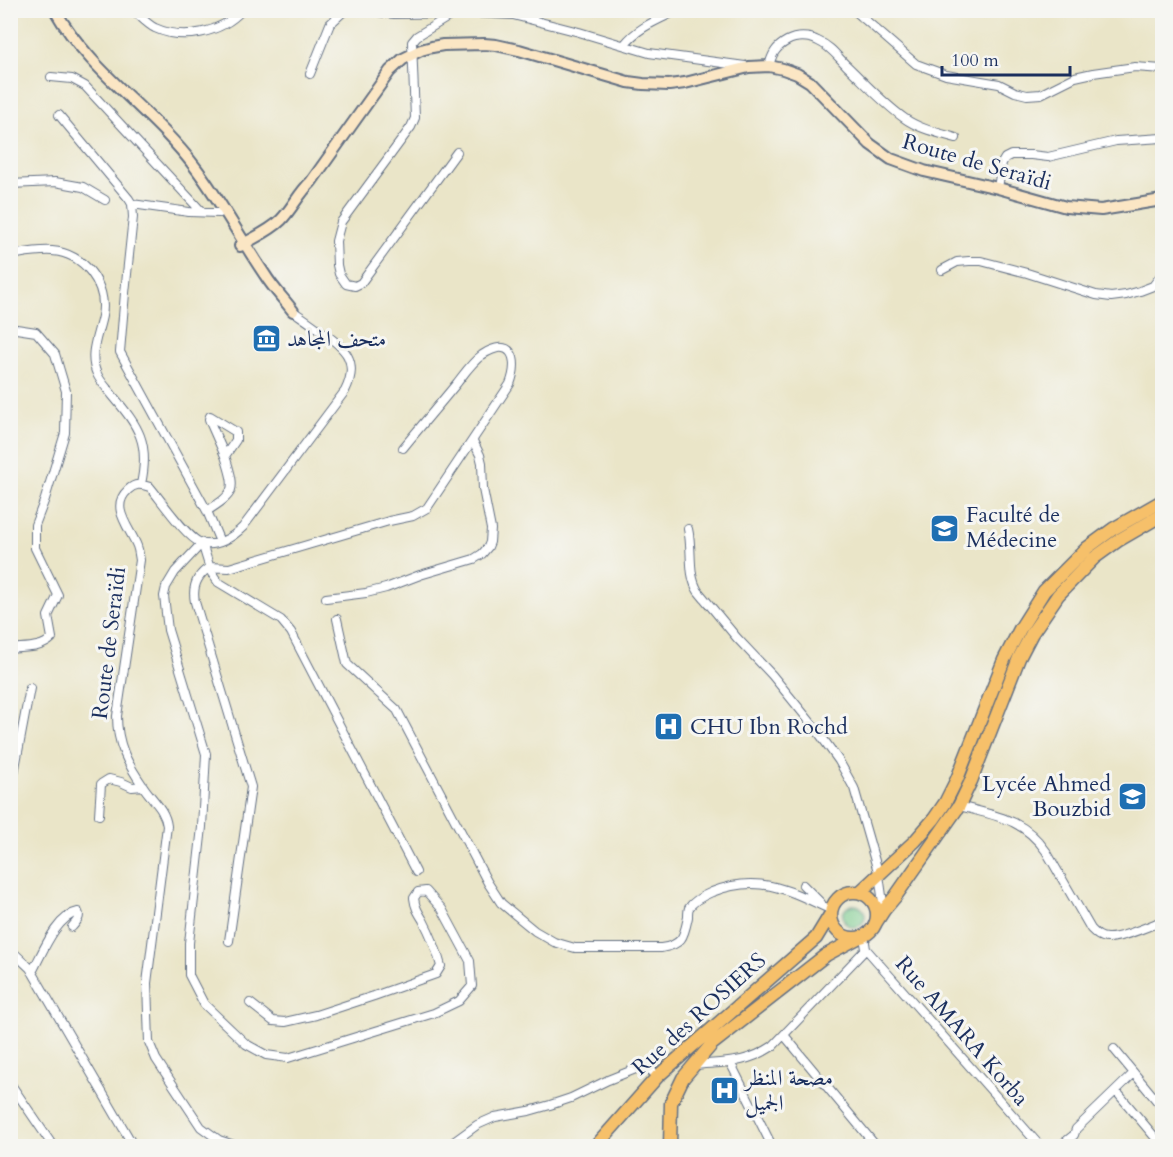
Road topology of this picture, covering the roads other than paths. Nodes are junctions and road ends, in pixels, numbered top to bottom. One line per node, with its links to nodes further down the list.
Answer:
1 (55, 10): 20 (street)
2 (133, 10): 3 (street)
3 (242, 10)
4 (347, 10): 14 (street)
5 (375, 10): 8 (street)
6 (678, 10): 9 (street)
7 (854, 10): 13 (street)
8 (453, 14): 9 (street); 10 (street)
9 (624, 45): 12 (street)
10 (412, 54): 12 (street, Route de Seraïdi); 19 (street); 28 (street, Route de Seraïdi)
11 (769, 66): 12 (street, Route de Seraïdi); 17 (street); 22 (street, Route de Seraïdi)
12 (749, 67)
13 (1162, 69)
14 (310, 74)
15 (51, 77): 26 (street)
16 (59, 115): 25 (street)
17 (956, 138)
18 (1162, 138): 22 (street)
19 (457, 152)
20 (188, 158): 27 (street); 28 (street)
21 (10, 184): 23 (street)
22 (998, 188): 24 (street, Route de Seraïdi)
23 (105, 200)
24 (1162, 200)
25 (132, 204): 26 (street); 39 (street)
26 (202, 212): 27 (street)
27 (219, 213): 28 (street)
28 (244, 247): 32 (street)
29 (10, 255): 37 (street)
30 (942, 270): 31 (street)
31 (1162, 274)
32 (293, 311): 42 (street)
33 (10, 328): 47 (street)
34 (473, 441): 35 (street); 44 (street); 45 (street)
35 (403, 448)
36 (225, 456): 36 (street); 39 (street)
37 (141, 484): 43 (street); 50 (street, Route de Seraïdi)
38 (1162, 501): 54 (main road)
39 (207, 511): 42 (street)
40 (1162, 515): 51 (main road)
41 (688, 529): 54 (street)
42 (220, 542): 43 (street)
43 (202, 543): 44 (street); 66 (street)
44 (210, 567): 53 (street); 62 (street)
45 (326, 598)
46 (338, 619): 58 (street)
47 (10, 649)
48 (30, 688): 49 (street)
49 (10, 784)
50 (142, 786): 52 (street); 79 (street, Route de Seraïdi)
51 (959, 806): 57 (main road); 59 (street)
52 (99, 815)
53 (416, 872)
54 (879, 875): 56 (main road); 57 (street)
55 (802, 885): 58 (street)
56 (860, 892): 58 (main road); 60 (main road)
57 (884, 909): 60 (main road)
58 (829, 912): 63 (main road); 72 (main road, Rue des ROSIERS)
59 (1162, 921)
60 (875, 924): 63 (main road)
61 (72, 927): 65 (street)
62 (229, 941)
63 (863, 941): 67 (street); 70 (main road); 85 (street, Rue AMARA Korba)
64 (10, 949): 65 (street)
65 (32, 972): 76 (street)
66 (250, 1003)
67 (784, 1035): 69 (street); 84 (street)
68 (1114, 1049): 71 (street)
69 (730, 1062): 70 (street); 83 (street)
70 (694, 1065): 82 (main road)
71 (1134, 1073): 74 (street); 75 (street)
72 (658, 1076): 80 (street); 81 (main road, Rue des ROSIERS)
73 (10, 1083): 78 (street)
74 (1116, 1091): 77 (street); 86 (street)
75 (1162, 1107)
76 (130, 1140)
77 (1162, 1140)
78 (53, 1146)
79 (237, 1146)
80 (448, 1146)
81 (596, 1146)
82 (670, 1146)
83 (772, 1146)
84 (876, 1146)
85 (1040, 1146)
86 (1060, 1146)

